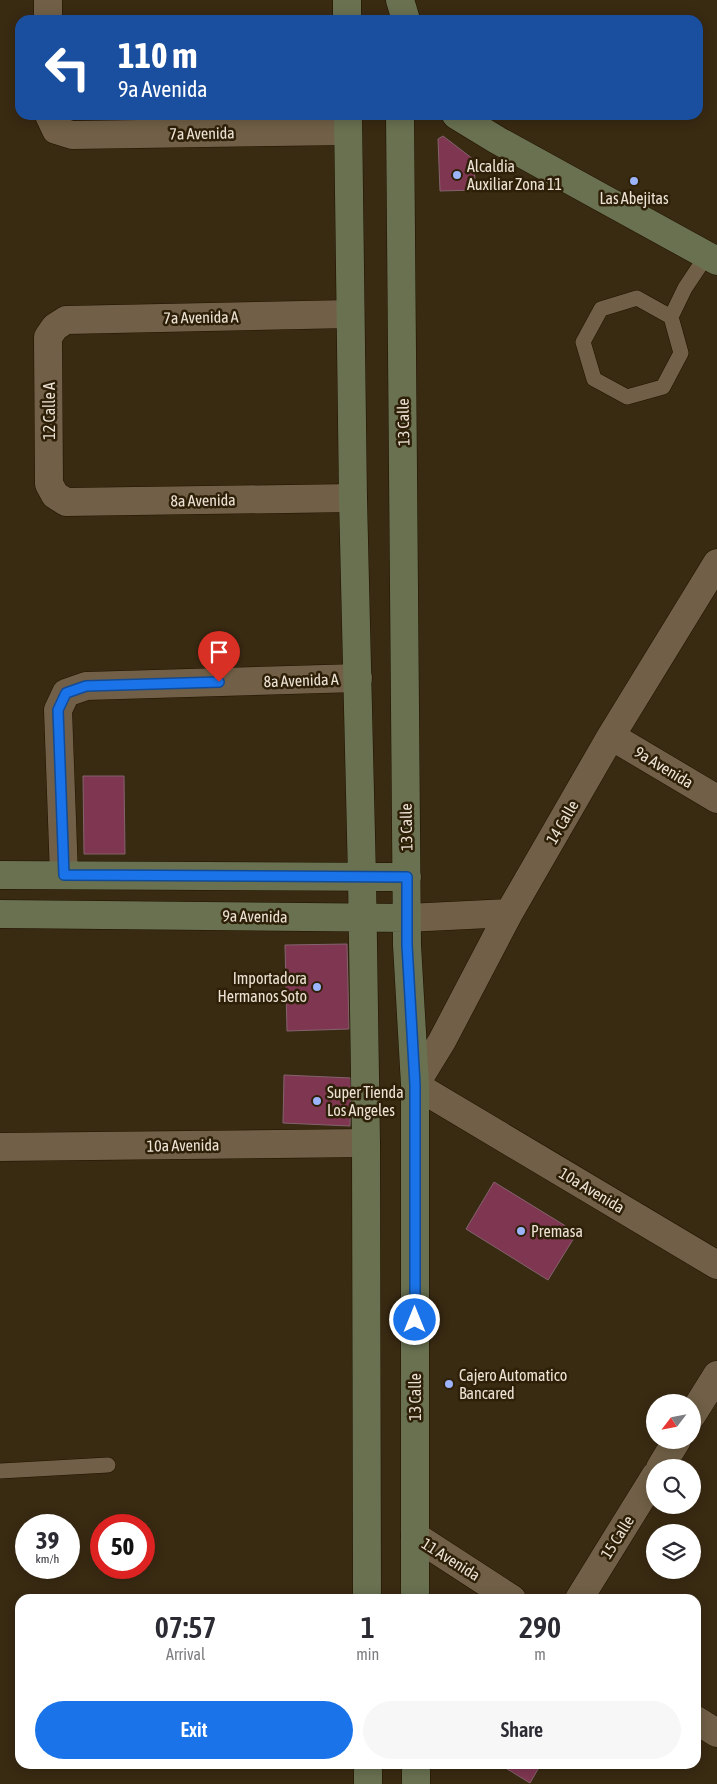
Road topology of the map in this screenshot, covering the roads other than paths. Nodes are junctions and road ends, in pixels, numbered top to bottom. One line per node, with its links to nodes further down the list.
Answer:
1 (48, 0): 4 (street)
2 (347, 0): 5 (main road)
3 (399, 0): 6 (main road); 7 (main road)
4 (48, 15)
5 (347, 15)
6 (399, 15)
7 (404, 15)
8 (400, 120): 25 (main road, 13 Calle)
9 (464, 120): 12 (main road)
10 (52, 122): 11 (street, 7a Avenida)
11 (348, 123): 13 (main road)
12 (712, 258): 14 (lane)
13 (350, 314): 15 (street, 7a Avenida A); 17 (main road)
14 (671, 317): 14 (lane)
15 (55, 327): 16 (street, 12 Calle A)
16 (55, 495): 17 (street, 8a Avenida)
17 (353, 498): 19 (main road)
18 (717, 563): 20 (street, 14 Calle)
19 (358, 678): 23 (street, 8a Avenida A); 24 (main road)
20 (611, 736): 21 (street, 9a Avenida); 26 (street, 14 Calle)
21 (717, 799)
22 (0, 874): 23 (main road)
23 (64, 875): 24 (main road)
24 (362, 877): 25 (main road); 28 (main road)
25 (407, 877): 29 (main road, 13 Calle)
26 (509, 913): 29 (street, 9a Avenida); 30 (street, 14 Calle)
27 (0, 914): 28 (main road, 9a Avenida)
28 (362, 918): 29 (main road, 9a Avenida); 31 (main road)
29 (407, 918): 30 (main road, 13 Calle)
30 (415, 1085): 33 (street, 10a Avenida); 39 (main road, 13 Calle)
31 (366, 1143): 32 (street, 10a Avenida); 40 (main road)
32 (0, 1147)
33 (717, 1265)
34 (717, 1375): 35 (street)
35 (701, 1401)
36 (108, 1465): 37 (lane)
37 (0, 1472)
38 (646, 1491): 43 (street, 15 Calle)
39 (415, 1536): 41 (main road, 13 Calle); 42 (street, 11 Avenida)
40 (367, 1594)
41 (415, 1594)
42 (504, 1594)
43 (582, 1594)
44 (701, 1723): 45 (street)
45 (717, 1733)
46 (368, 1769): 48 (main road)
47 (416, 1769): 49 (main road)
48 (368, 1784)
49 (416, 1784)

